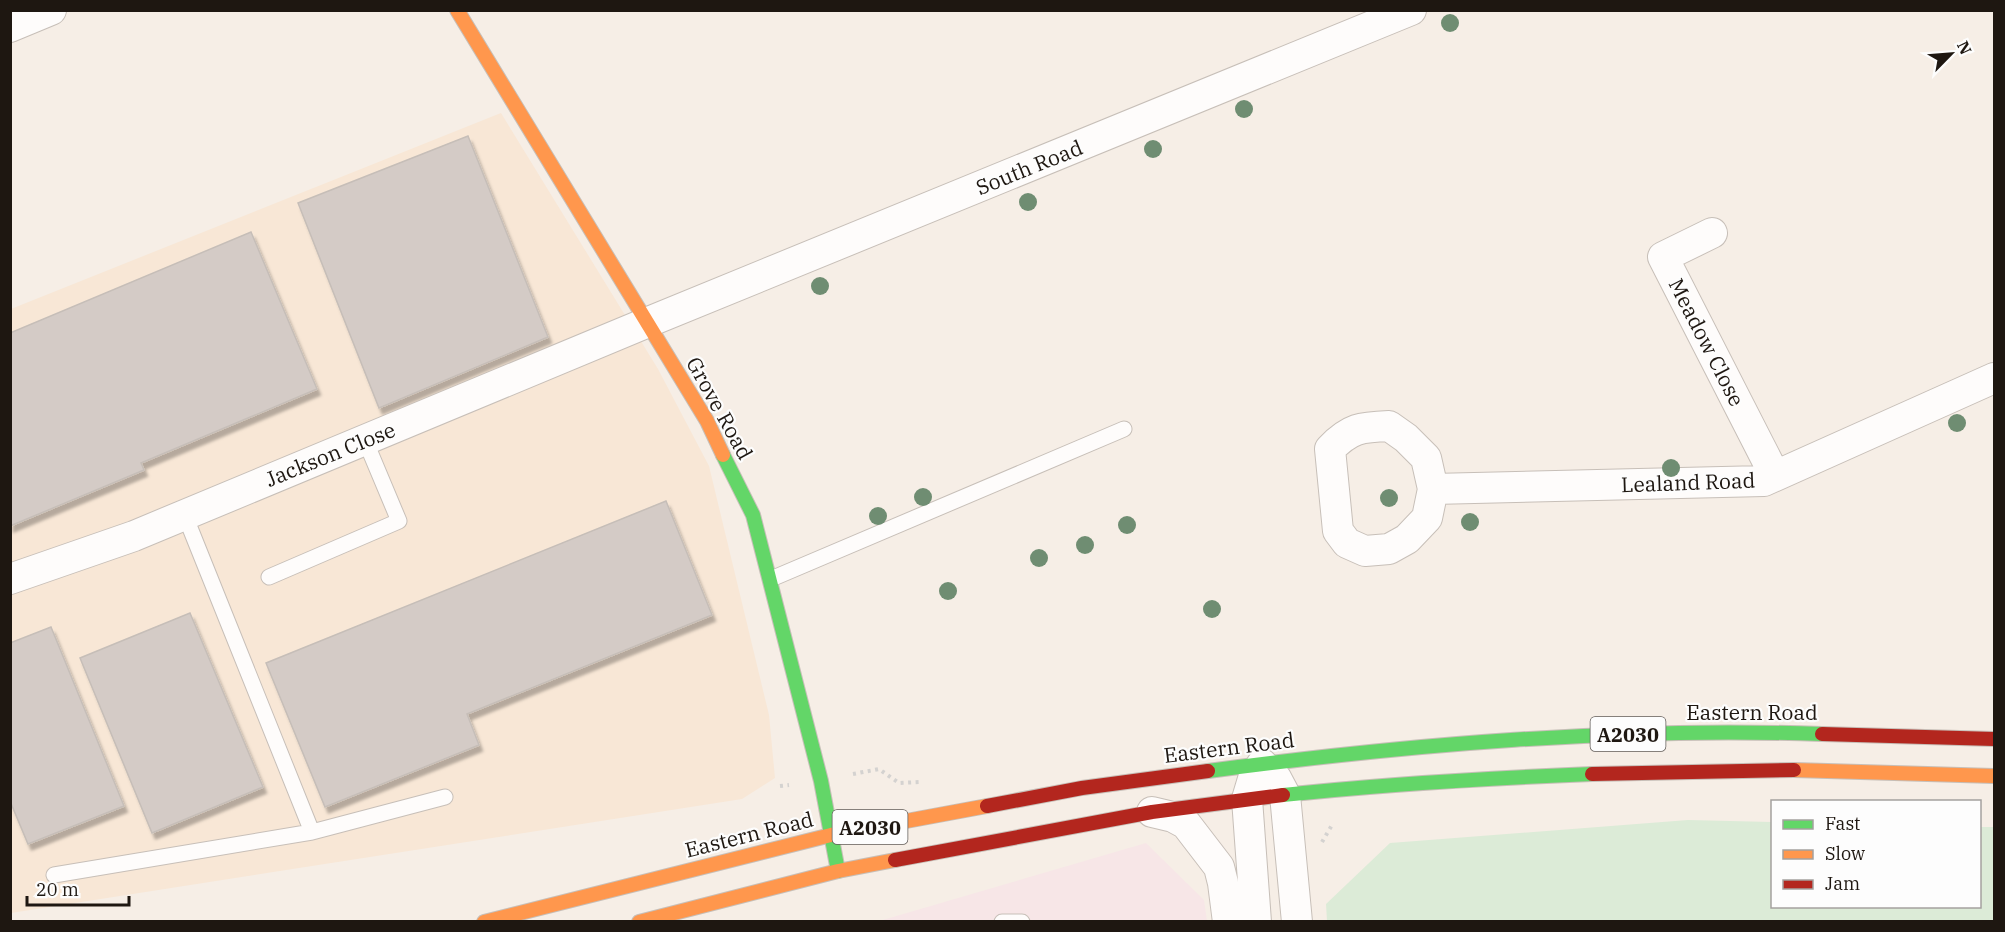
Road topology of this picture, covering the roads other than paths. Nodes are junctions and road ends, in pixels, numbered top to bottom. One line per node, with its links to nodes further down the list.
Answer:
1 (51, 10): 4 (street)
2 (457, 10): 6 (main road, Grove Road)
3 (1411, 10): 6 (street, South Road)
4 (10, 27)
5 (1712, 233): 10 (street, Meadow Close)
6 (646, 323): 9 (street, Jackson Close); 15 (main road, Grove Road)
7 (1995, 378): 10 (street, Lealand Road)
8 (1124, 429): 15 (lane)
9 (365, 440): 12 (street, Jackson Close); 13 (lane)
10 (1775, 476): 11 (street, Lealand Road)
11 (1433, 489)
12 (184, 513): 14 (street, Jackson Close); 23 (lane)
13 (269, 577)
14 (10, 579)
15 (771, 579): 24 (main road, Grove Road)
16 (1995, 739): 17 (main road, Eastern Road / A2030)
17 (1262, 764): 19 (street); 21 (street); 24 (main road, Eastern Road / A2030)
18 (1995, 776): 19 (main road, A2030)
19 (1285, 795): 21 (main road, A2030); 33 (street)
20 (445, 797): 23 (lane)
21 (1247, 799): 22 (main road, A2030); 32 (street)
22 (1152, 812): 25 (main road, A2030); 31 (street)
23 (312, 832): 26 (lane)
24 (831, 835): 25 (main road, Grove Road); 27 (main road, Eastern Road / A2030)
25 (838, 871): 28 (main road, A2030)
26 (54, 874)
27 (484, 921)
28 (639, 921)
29 (1002, 921): 30 (lane)
30 (1022, 921)
31 (1228, 921)
32 (1256, 921)
33 (1297, 921)

